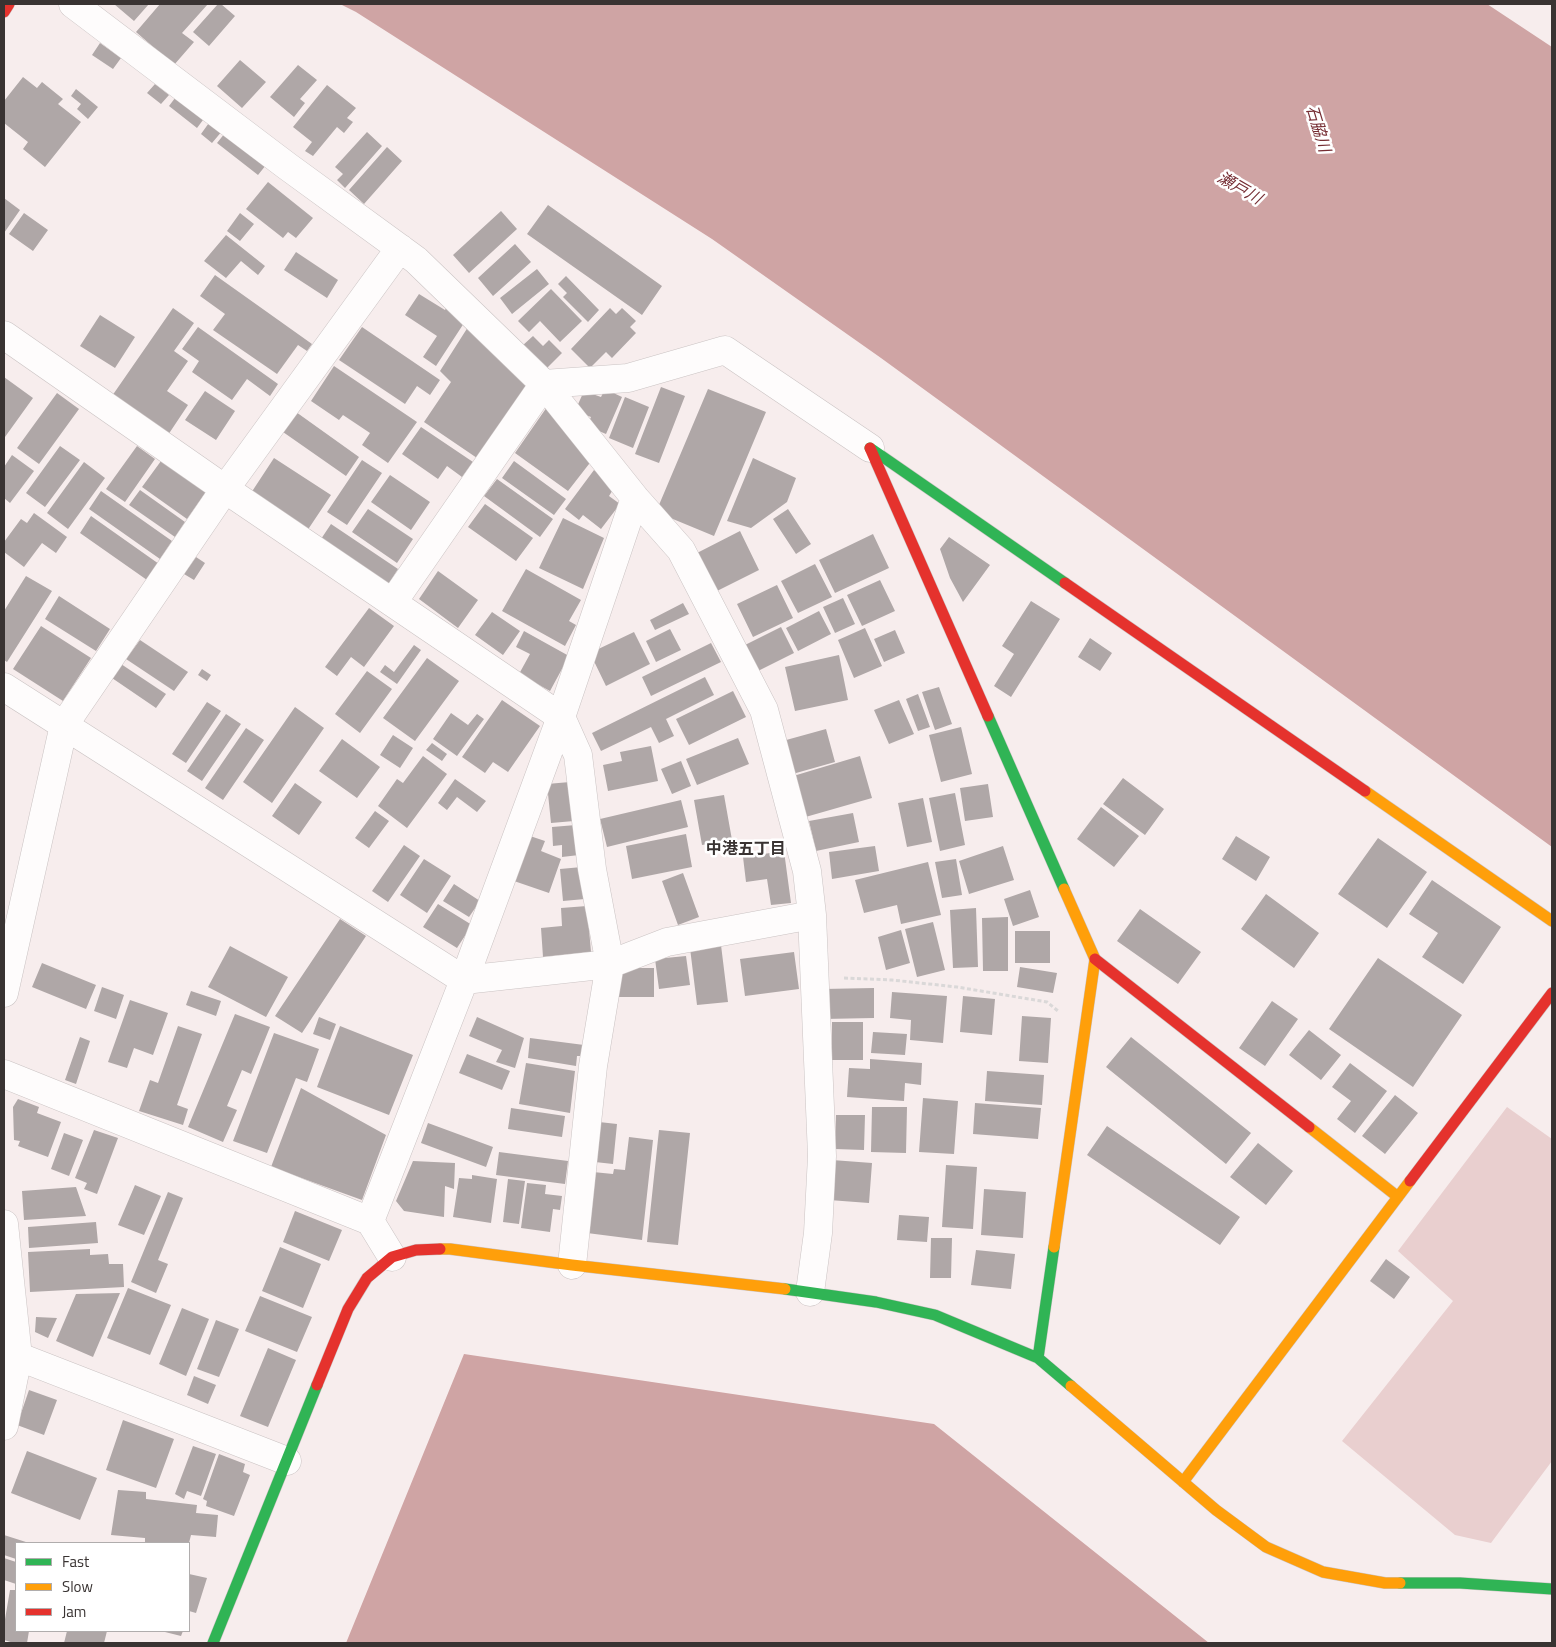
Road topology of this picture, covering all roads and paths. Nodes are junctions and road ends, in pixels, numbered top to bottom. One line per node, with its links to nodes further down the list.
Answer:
1 (10, 4): 3 (street)
2 (72, 4): 4 (street)
3 (4, 12)
4 (400, 248): 6 (street); 8 (street)
5 (4, 335): 8 (street)
6 (544, 384): 7 (street); 9 (street); 10 (street)
7 (870, 448): 15 (street); 16 (street)
8 (225, 489): 10 (street); 13 (street)
9 (636, 498): 12 (street); 14 (street)
10 (393, 602): 12 (street)
11 (4, 687): 13 (street)
12 (561, 717): 17 (street); 19 (street)
13 (64, 725): 19 (street); 20 (street)
14 (812, 915): 17 (street); 18 (street)
15 (1552, 922)
16 (1096, 959): 22 (street); 24 (street)
17 (610, 964): 19 (street); 28 (street)
18 (814, 978): 22 (path); 29 (street)
19 (464, 980): 25 (street)
20 (4, 993)
21 (1552, 993): 24 (street)
22 (1085, 1034): 31 (street)
23 (4, 1074): 25 (street)
24 (1398, 1197): 34 (street)
25 (370, 1221): 27 (street)
26 (4, 1224): 30 (street)
27 (392, 1257): 28 (street); 33 (street)
28 (572, 1265): 29 (street)
29 (810, 1292): 31 (street)
30 (11, 1354): 32 (street); 33 (street)
31 (1038, 1358): 34 (street)
32 (4, 1426)
33 (287, 1461): 36 (street)
34 (1183, 1482): 35 (street)
35 (1546, 1585)
36 (213, 1643)

